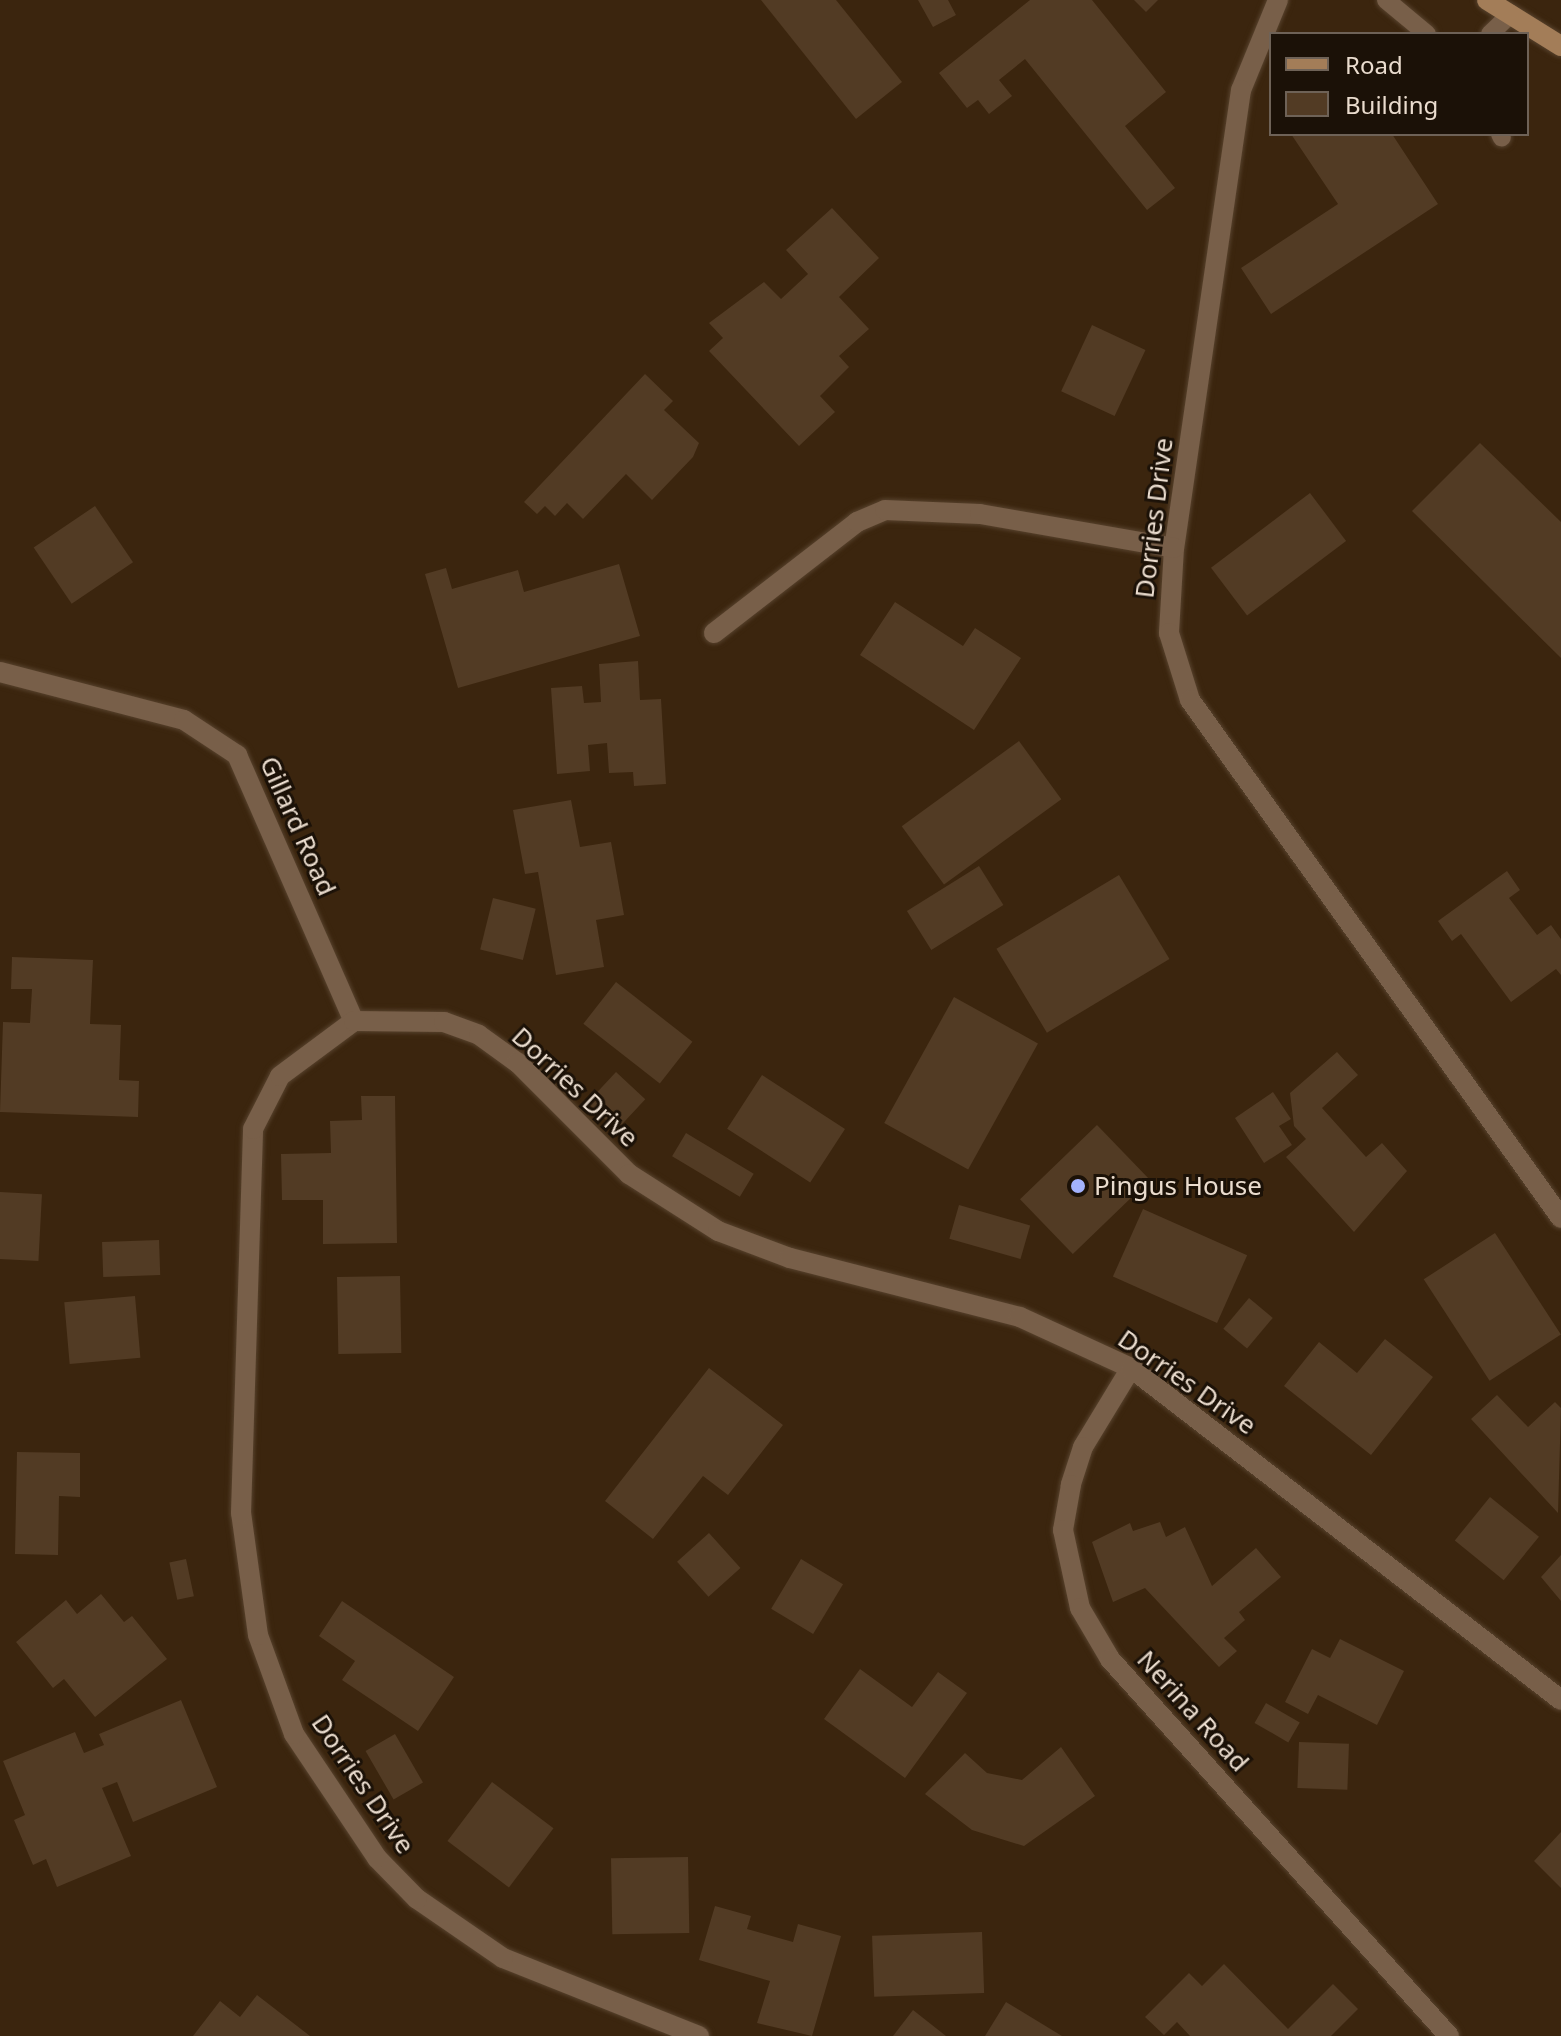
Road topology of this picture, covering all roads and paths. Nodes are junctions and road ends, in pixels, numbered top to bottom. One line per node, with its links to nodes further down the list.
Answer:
1 (1278, 0): 8 (street, Dorries Drive)
2 (1386, 0): 5 (lane)
3 (1487, 0): 4 (main road)
4 (1511, 14): 6 (lane); 7 (main road)
5 (1425, 32)
6 (1492, 32)
7 (1561, 46)
8 (1174, 548): 9 (street); 12 (street, Dorries Drive)
9 (714, 633)
10 (0, 672): 11 (street, Gillard Road)
11 (354, 1021): 13 (street, Dorries Drive); 15 (street, Dorries Drive)
12 (1561, 1218)
13 (1131, 1368): 14 (street, Dorries Drive); 16 (street, Nerina Road)
14 (1561, 1700)
15 (699, 2036)
16 (1449, 2036)

